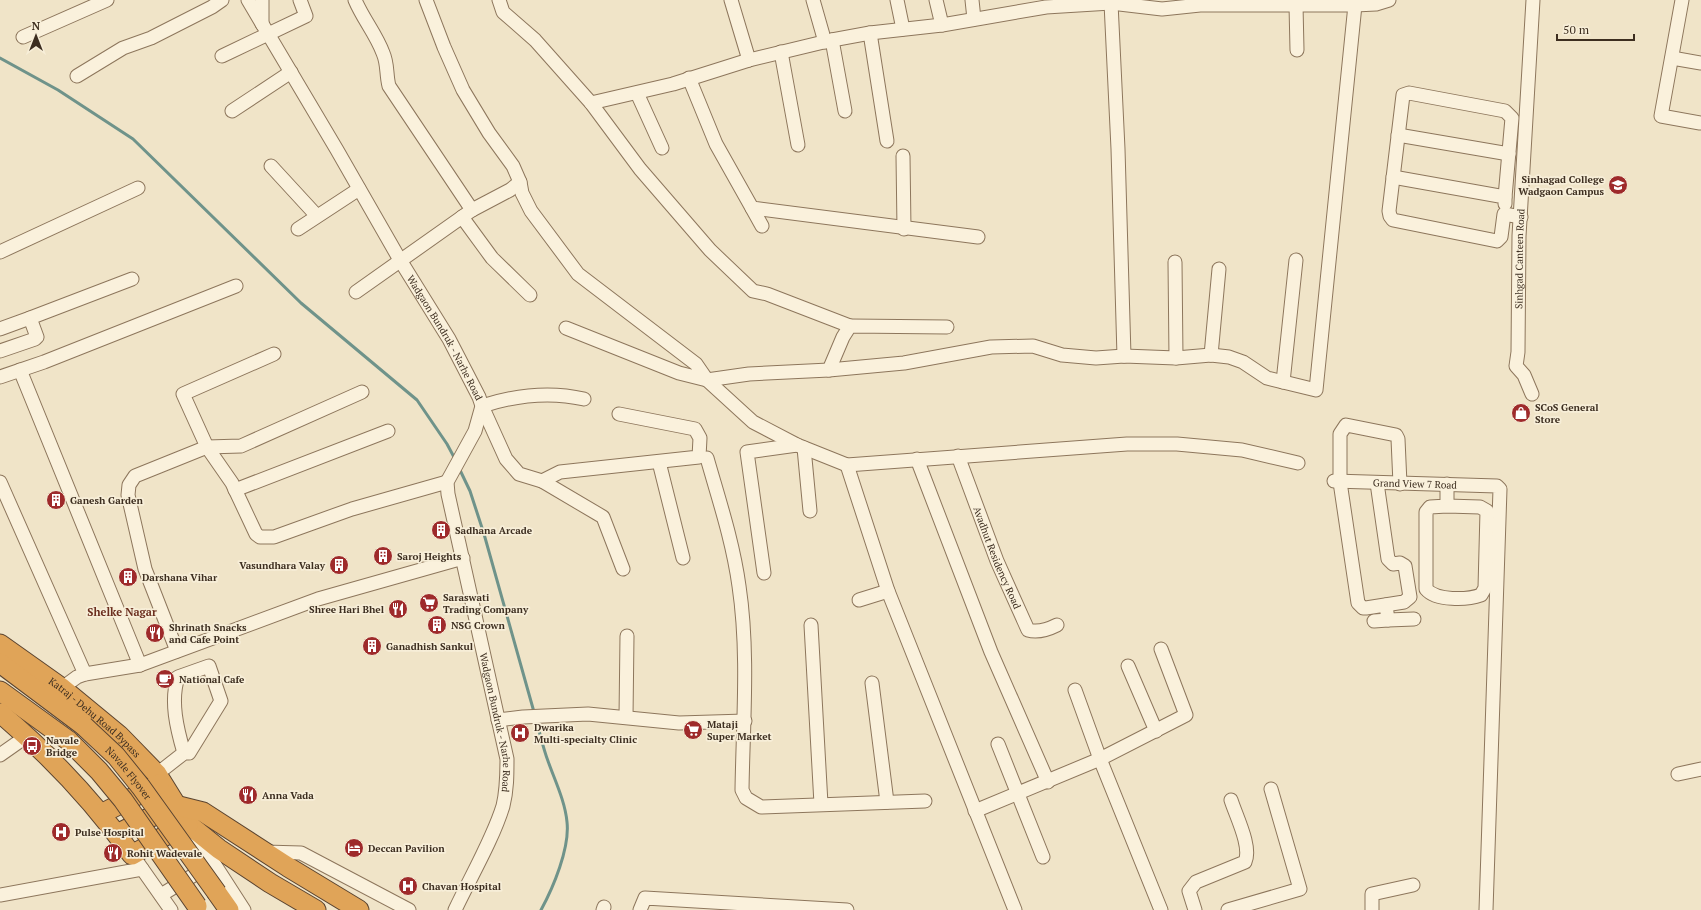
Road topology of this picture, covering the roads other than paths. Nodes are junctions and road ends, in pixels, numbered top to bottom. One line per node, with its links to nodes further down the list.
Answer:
1 (107, 0): 29 (street)
2 (222, 0): 38 (street)
3 (248, 0): 26 (street, Wadgaon Bundruk - Narhe Road)
4 (262, 0): 26 (street)
5 (300, 0): 26 (street)
6 (355, 0): 58 (street)
7 (426, 0): 53 (street)
8 (499, 0): 41 (street)
9 (730, 0): 35 (street)
10 (813, 0): 30 (street)
11 (897, 0): 27 (street)
12 (936, 0): 25 (street)
13 (972, 0): 24 (street)
14 (1389, 0): 22 (street)
15 (1532, 0): 61 (street, Sinhgad Canteen Road)
16 (1682, 0): 34 (street)
17 (1311, 2): 21 (street); 22 (street)
18 (1111, 3): 19 (street); 23 (street); 83 (street)
19 (1225, 3): 20 (street)
20 (1264, 3): 21 (street)
21 (1296, 5): 31 (street)
22 (1355, 5): 89 (street)
23 (1009, 6): 24 (street)
24 (974, 19): 25 (street)
25 (942, 25): 27 (street)
26 (265, 29): 33 (street); 37 (street, Wadgaon Bundruk - Narhe Road)
27 (903, 29): 28 (street)
28 (870, 33): 30 (street); 46 (street)
29 (23, 37)
30 (828, 41): 32 (street); 43 (street)
31 (1297, 50)
32 (781, 52): 35 (street); 47 (street)
33 (222, 56)
34 (1672, 58): 36 (street); 44 (street)
35 (749, 60): 39 (street)
36 (1701, 63)
37 (291, 72): 42 (street); 55 (street, Wadgaon Bundruk - Narhe Road)
38 (77, 76)
39 (689, 78): 40 (street); 57 (street)
40 (637, 93): 41 (street); 48 (street)
41 (591, 103): 76 (street)
42 (232, 111)
43 (845, 111)
44 (1700, 123)
45 (1398, 135): 49 (street); 49 (street); 52 (street)
46 (887, 141)
47 (798, 145)
48 (662, 148)
49 (1509, 154): 56 (street)
50 (903, 156): 64 (street)
51 (271, 166): 60 (street)
52 (1393, 177): 56 (street); 59 (street)
53 (520, 182): 58 (street); 88 (street)
54 (138, 188): 66 (street)
55 (359, 189): 60 (street); 67 (street, Wadgaon Bundruk - Narhe Road)
56 (1505, 197): 59 (street)
57 (752, 208): 62 (street); 64 (street)
58 (467, 213): 67 (street); 74 (street)
59 (1504, 214): 61 (street)
60 (317, 216): 63 (street)
61 (1521, 217): 91 (street, Sinhgad Canteen Road)
62 (762, 226)
63 (298, 229)
64 (904, 229): 65 (street)
65 (978, 237)
66 (0, 252)
67 (400, 260): 73 (street); 93 (street, Wadgaon Bundruk - Narhe Road)
68 (1296, 260): 89 (street)
69 (1175, 262): 84 (street)
70 (1219, 269): 82 (street)
71 (132, 279): 75 (street)
72 (236, 286): 85 (street)
73 (356, 292)
74 (530, 295)
75 (30, 318): 79 (street); 80 (street)
76 (850, 326): 77 (street); 86 (street)
77 (947, 327)
78 (566, 328): 88 (street)
79 (0, 329)
80 (0, 351)
81 (274, 354): 96 (street)
82 (1211, 354): 84 (street); 89 (street)
83 (1124, 356): 84 (street); 86 (street)
84 (1176, 358)
85 (20, 370): 87 (street); 131 (street)
86 (829, 370): 88 (street)
87 (0, 377)
88 (707, 380): 97 (street)
89 (1283, 382)
90 (362, 392): 96 (street)
91 (1532, 394)
92 (584, 399): 93 (street)
93 (482, 406): 104 (street, Wadgaon Bundruk - Narhe Road); 105 (street)
94 (619, 414): 101 (street)
95 (388, 431): 111 (street)
96 (207, 447): 111 (street); 129 (street)
97 (800, 447): 103 (street); 113 (street); 117 (street)
98 (958, 456): 100 (street); 102 (street); 125 (street, Avadhut Residency Road)
99 (707, 458): 141 (street)
100 (917, 459): 103 (street); 151 (street)
101 (659, 462): 105 (street); 115 (street)
102 (1298, 463)
103 (847, 466): 118 (street)
104 (450, 478): 111 (street); 114 (street, Wadgaon Bundruk - Narhe Road)
105 (542, 481): 116 (street)
106 (1337, 481): 108 (street, Grand View 7 Road); 109 (street); 120 (street)
107 (0, 482): 133 (street)
108 (1377, 483): 109 (street, Grand View 7 Road); 120 (street)
109 (1400, 484): 110 (street, Grand View 7 Road)
110 (1447, 484): 112 (street); 186 (street, Grand View 7 Road)
111 (235, 490)
112 (1447, 506): 112 (street)
113 (810, 511)
114 (463, 558): 129 (street); 140 (street, Wadgaon Bundruk - Narhe Road)
115 (683, 558)
116 (623, 569)
117 (764, 573)
118 (888, 591): 119 (street); 159 (street)
119 (859, 600)
120 (1386, 605): 122 (street)
121 (1414, 619): 122 (street)
122 (1388, 620): 123 (street)
123 (1374, 621)
124 (811, 625): 157 (street)
125 (1057, 625)
126 (627, 636): 139 (street)
127 (0, 644): 135 (highway, Katraj - Dehu Road Bypass)
128 (1161, 649): 142 (street)
129 (177, 651): 131 (street)
130 (0, 663): 173 (highway, Navale Flyover, bridge)
131 (140, 665): 133 (street)
132 (1128, 666): 142 (street)
133 (84, 674): 135 (street)
134 (872, 683): 156 (street)
135 (62, 688): 150 (highway, Katraj - Dehu Road Bypass)
136 (1074, 690): 147 (street)
137 (0, 691): 171 (highway, Navale Flyover, bridge)
138 (0, 713): 143 (highway)
139 (626, 717): 140 (street); 141 (street)
140 (498, 720): 178 (street, Wadgaon Bundruk - Narhe Road)
141 (745, 721): 157 (street)
142 (1156, 731): 147 (street)
143 (27, 736): 146 (street); 160 (highway)
144 (998, 744): 153 (street)
145 (184, 752): 145 (street); 150 (street)
146 (0, 755)
147 (1100, 759): 151 (street); 182 (street)
148 (1701, 769): 149 (street)
149 (1678, 774)
150 (159, 778): 158 (highway, Katraj - Dehu Road Bypass); 160 (highway)
151 (1048, 782): 153 (street)
152 (1271, 789): 184 (street)
153 (1018, 793): 159 (street); 164 (street)
154 (925, 800): 156 (street)
155 (1231, 800): 183 (street)
156 (887, 802): 157 (street)
157 (821, 804)
158 (176, 805): 161 (highway, Katraj - Dehu Road Bypass); 162 (highway); 163 (highway)
159 (975, 811): 181 (street)
160 (101, 814): 162 (highway)
161 (188, 824): 165 (highway); 166 (street); 175 (highway, Katraj - Dehu Road Bypass)
162 (117, 834): 165 (highway)
163 (264, 852): 176 (highway); 177 (street)
164 (1043, 857)
165 (137, 862): 168 (street); 169 (street)
166 (213, 864): 169 (street); 174 (street)
167 (1413, 884): 185 (street)
168 (0, 895)
169 (161, 895): 172 (street)
170 (750, 907): 179 (street); 180 (street)
171 (198, 908)
172 (171, 910)
173 (229, 910)
174 (244, 910)
175 (316, 910)
176 (358, 910)
177 (409, 910)
178 (455, 910)
179 (640, 910)
180 (847, 910)
181 (1015, 910)
182 (1161, 910)
183 (1195, 910)
184 (1228, 910)
185 (1372, 910)
186 (1486, 910)

